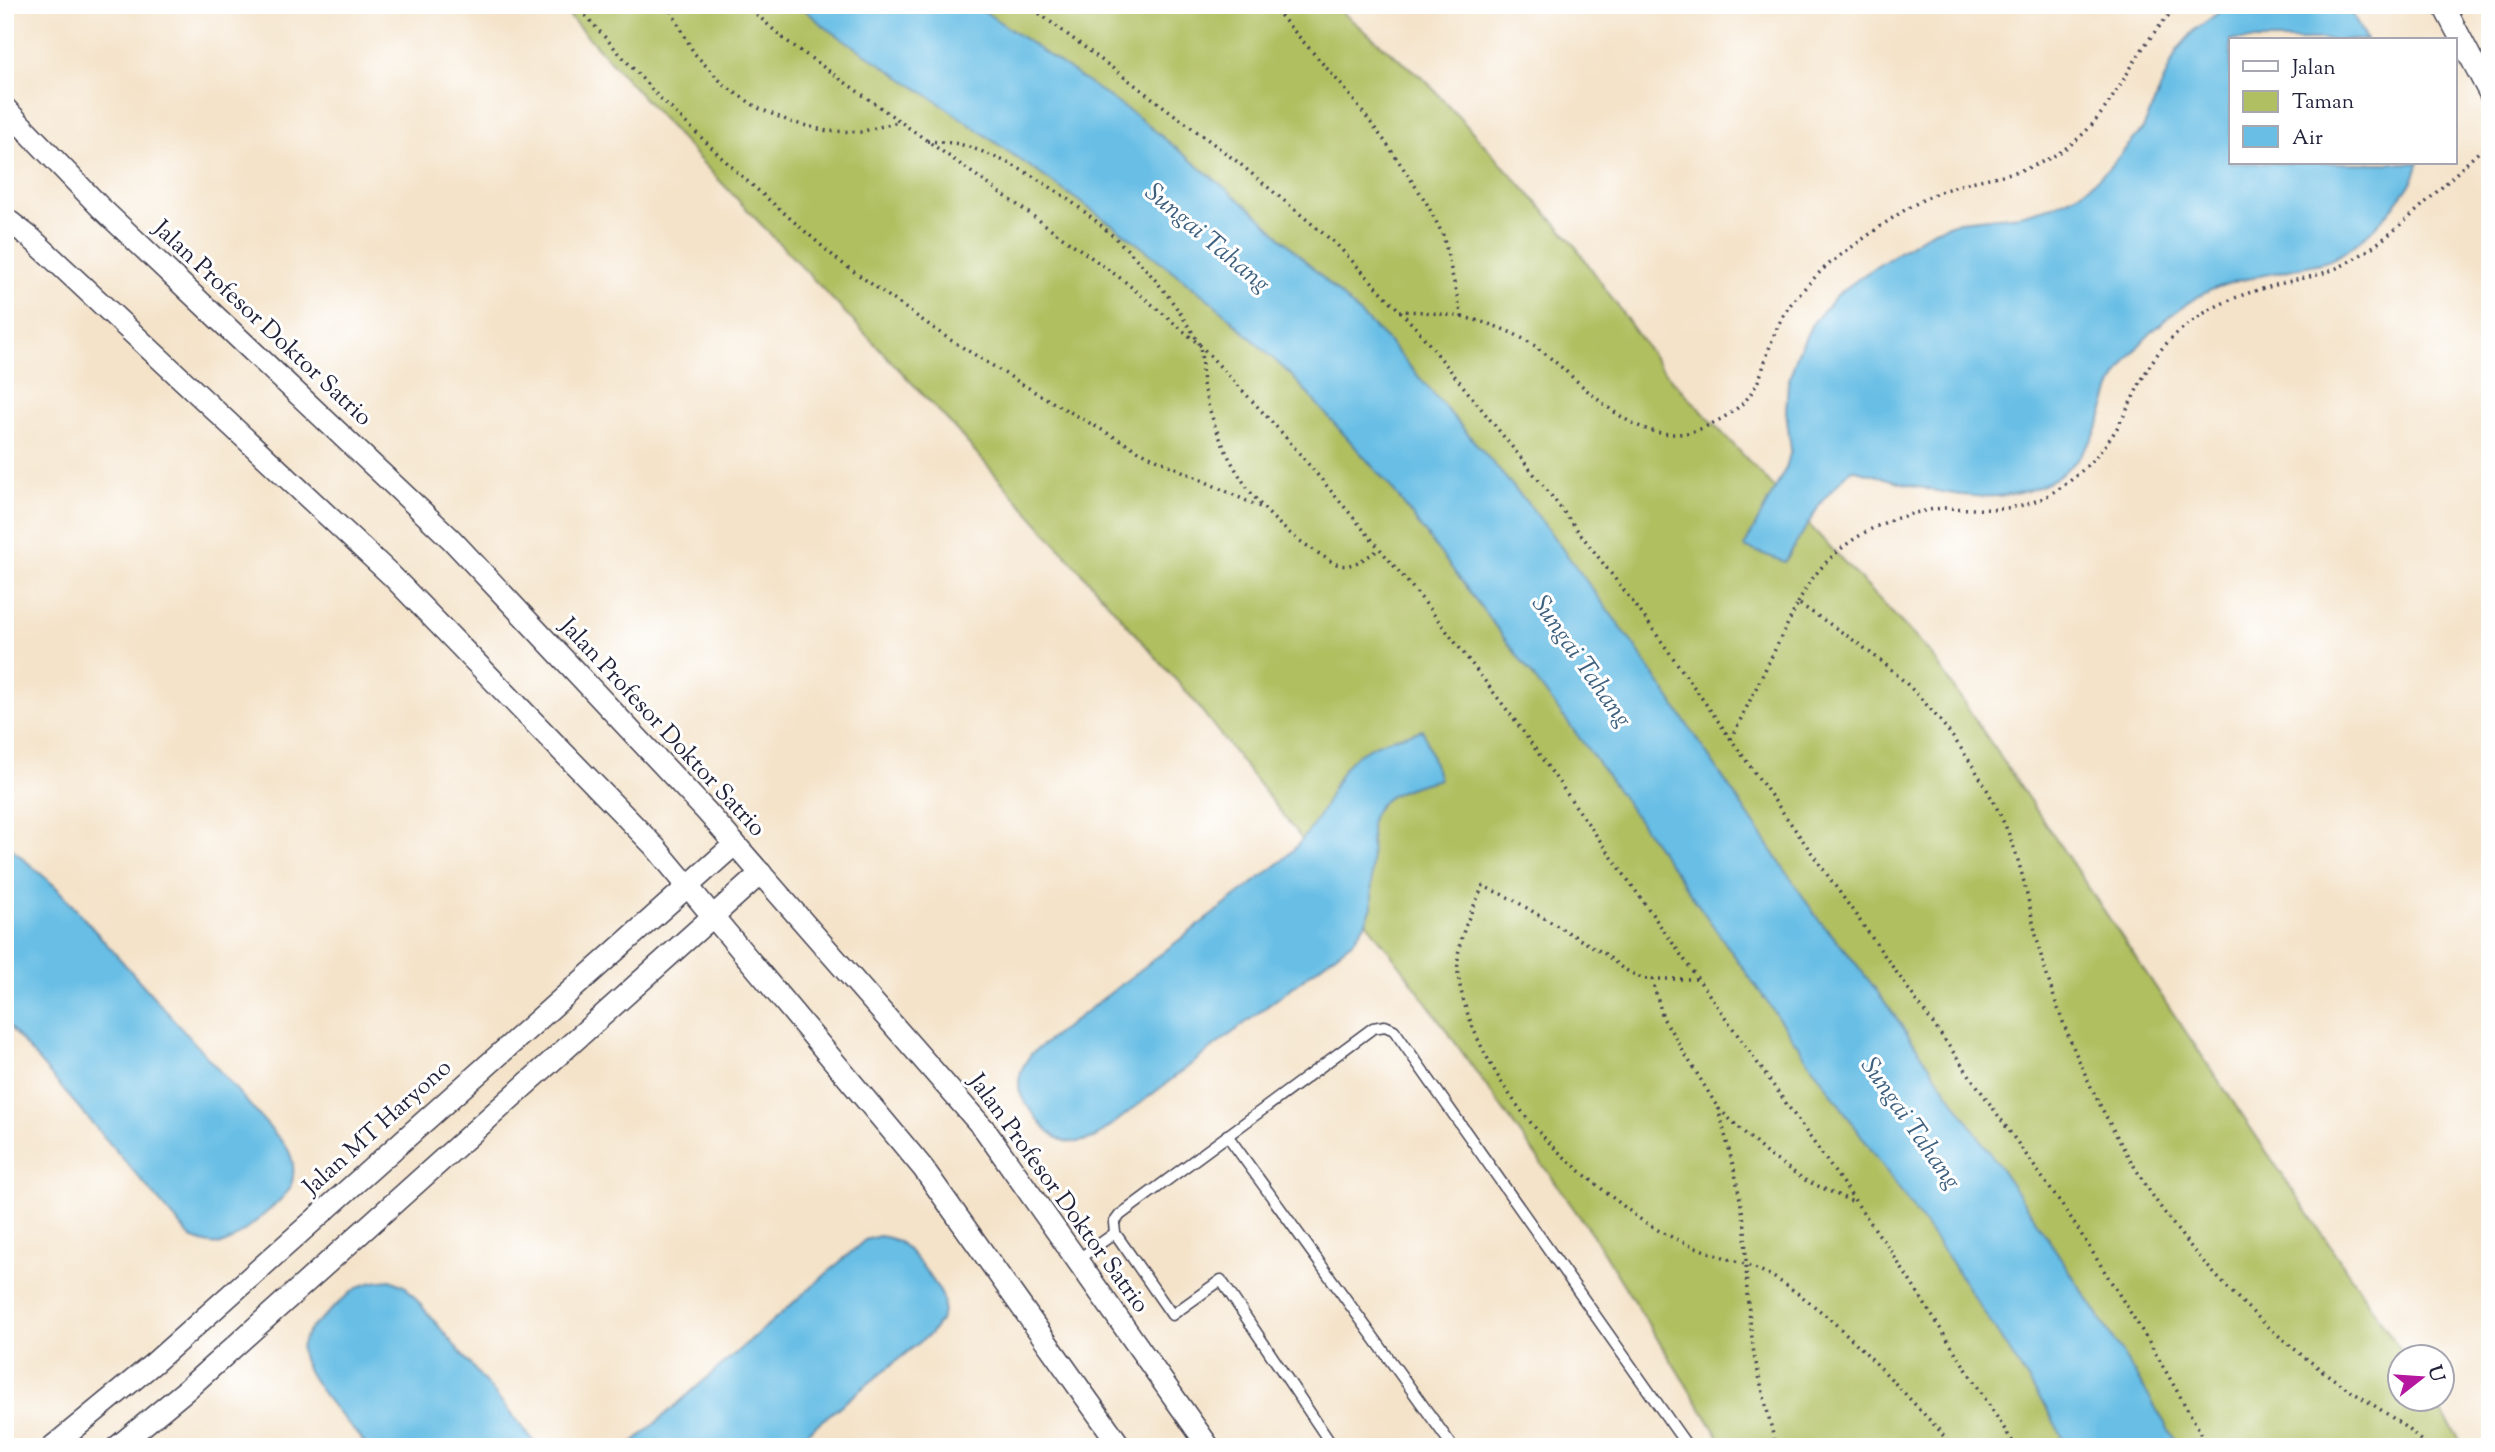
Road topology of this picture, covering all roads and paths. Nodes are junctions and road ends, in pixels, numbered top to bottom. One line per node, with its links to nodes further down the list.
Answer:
1 (576, 5): 17 (path)
2 (668, 5): 10 (path)
3 (746, 5): 10 (path)
4 (1028, 5): 14 (path)
5 (1271, 5): 15 (path)
6 (2178, 5): 15 (path)
7 (2443, 5): 8 (street)
8 (2490, 94)
9 (5, 108): 21 (street, Jalan Profesor Doktor Satrio)
10 (898, 122): 11 (path)
11 (925, 141): 16 (path); 16 (path)
12 (2490, 142): 19 (path)
13 (5, 218): 23 (street)
14 (1399, 311): 15 (path); 20 (path)
15 (1462, 317)
16 (1200, 345): 17 (path); 18 (path)
17 (1262, 508): 18 (path)
18 (1380, 549): 26 (path)
19 (1798, 603): 20 (path); 44 (path)
20 (1731, 739): 33 (path)
21 (734, 844): 22 (street, Jalan Profesor Doktor Satrio); 23 (street, Jalan MT Haryono)
22 (761, 873): 24 (street); 31 (street, Jalan Profesor Doktor Satrio)
23 (687, 886): 24 (street); 34 (street, Jalan MT Haryono)
24 (713, 917): 35 (street); 36 (street)
25 (1652, 979): 26 (path); 27 (path); 32 (path)
26 (1696, 979): 43 (path)
27 (1718, 1108): 29 (path); 32 (path)
28 (1227, 1135): 30 (lane); 39 (lane); 40 (lane)
29 (1853, 1202)
30 (1115, 1233): 31 (lane); 38 (lane)
31 (1076, 1260): 37 (street, Jalan Profesor Doktor Satrio)
32 (1746, 1264): 41 (path); 42 (path)
33 (2209, 1446)
34 (52, 1447)
35 (117, 1447)
36 (1121, 1447)
37 (1209, 1447)
38 (1333, 1447)
39 (1453, 1447)
40 (1688, 1447)
41 (1776, 1447)
42 (1950, 1447)
43 (2016, 1447)
44 (2428, 1447)

